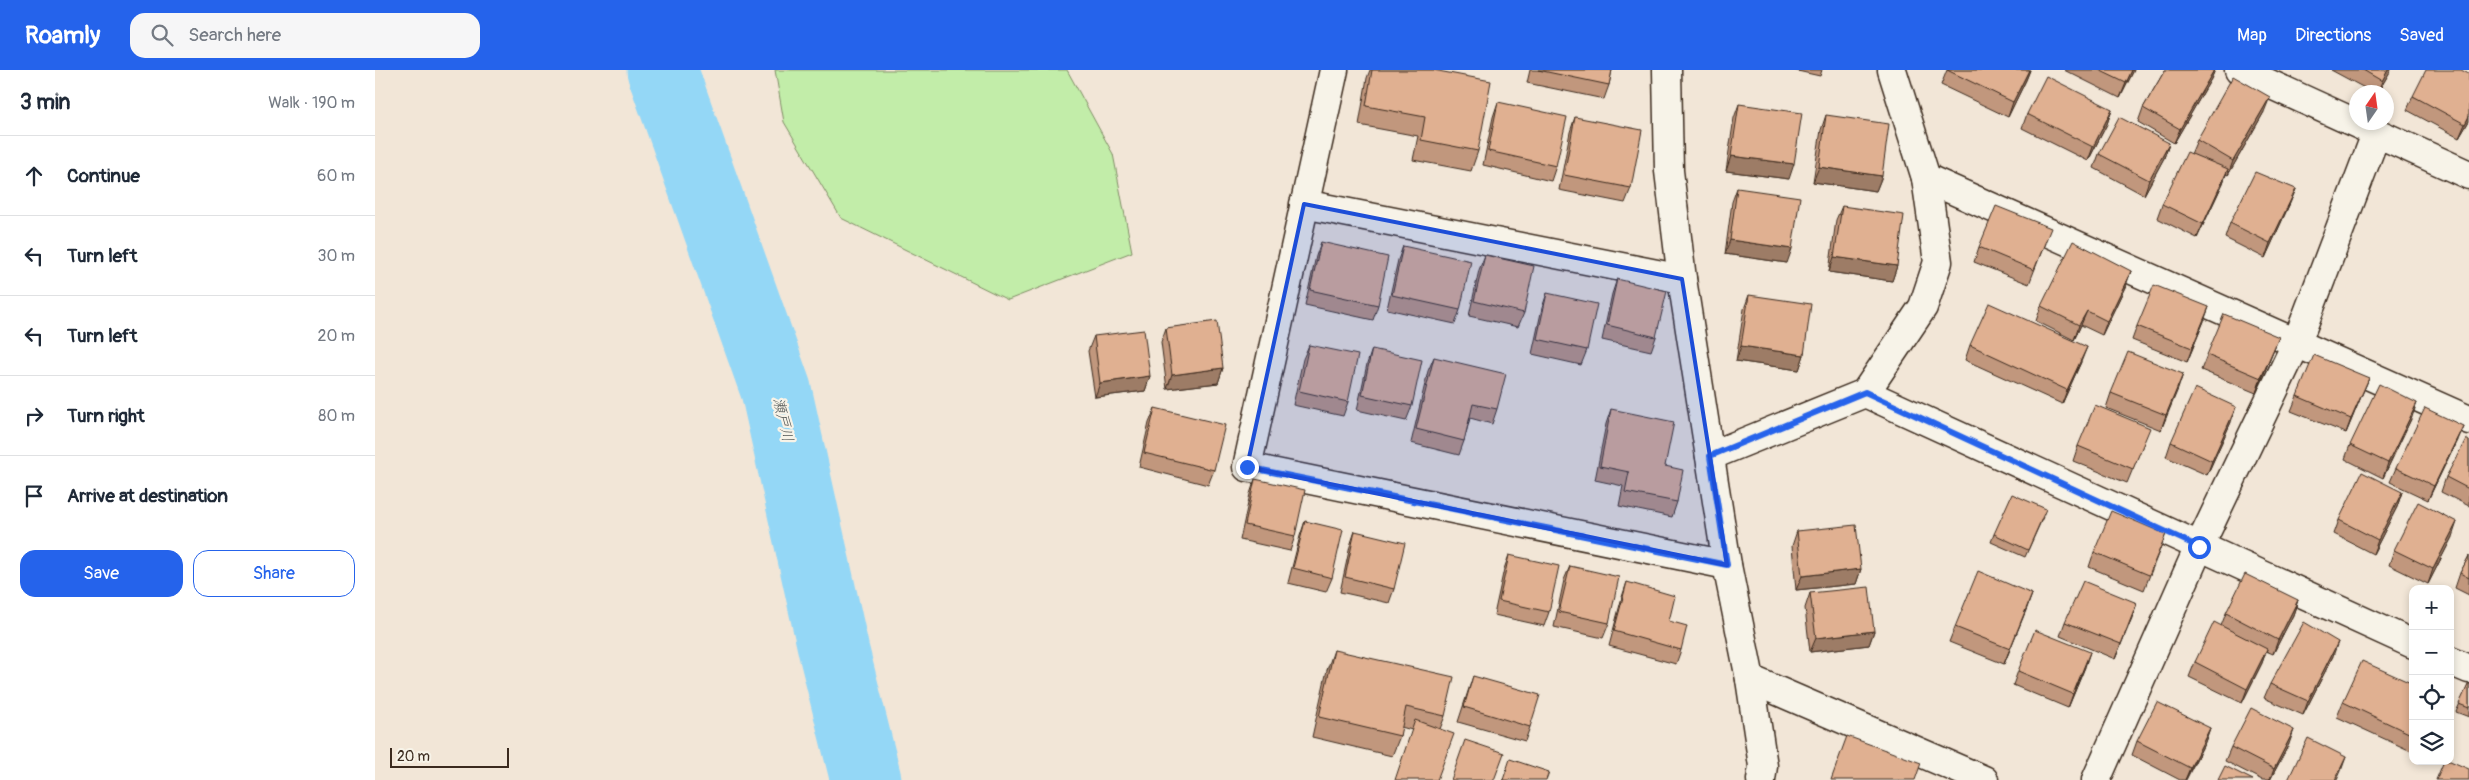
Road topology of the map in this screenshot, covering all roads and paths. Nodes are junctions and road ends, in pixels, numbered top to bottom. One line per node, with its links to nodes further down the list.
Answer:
1 (1334, 70): 8 (street)
2 (1667, 70): 9 (street)
3 (1892, 70): 7 (street)
4 (2239, 70): 5 (street)
5 (2376, 134): 6 (street); 10 (street)
6 (2469, 175)
7 (1927, 178): 10 (street); 11 (street)
8 (1304, 204): 9 (street); 15 (street)
9 (1682, 280): 13 (street)
10 (2297, 342): 12 (street); 14 (street)
11 (1865, 392): 13 (street); 14 (street)
12 (2469, 420)
13 (1710, 456): 15 (street)
14 (2199, 547): 16 (street); 22 (street)
15 (1727, 565): 19 (street)
16 (2409, 642)
17 (2454, 663): 18 (street)
18 (2469, 669)
19 (1750, 679): 20 (street); 21 (street)
20 (1761, 780)
21 (1985, 780)
22 (2097, 780)

